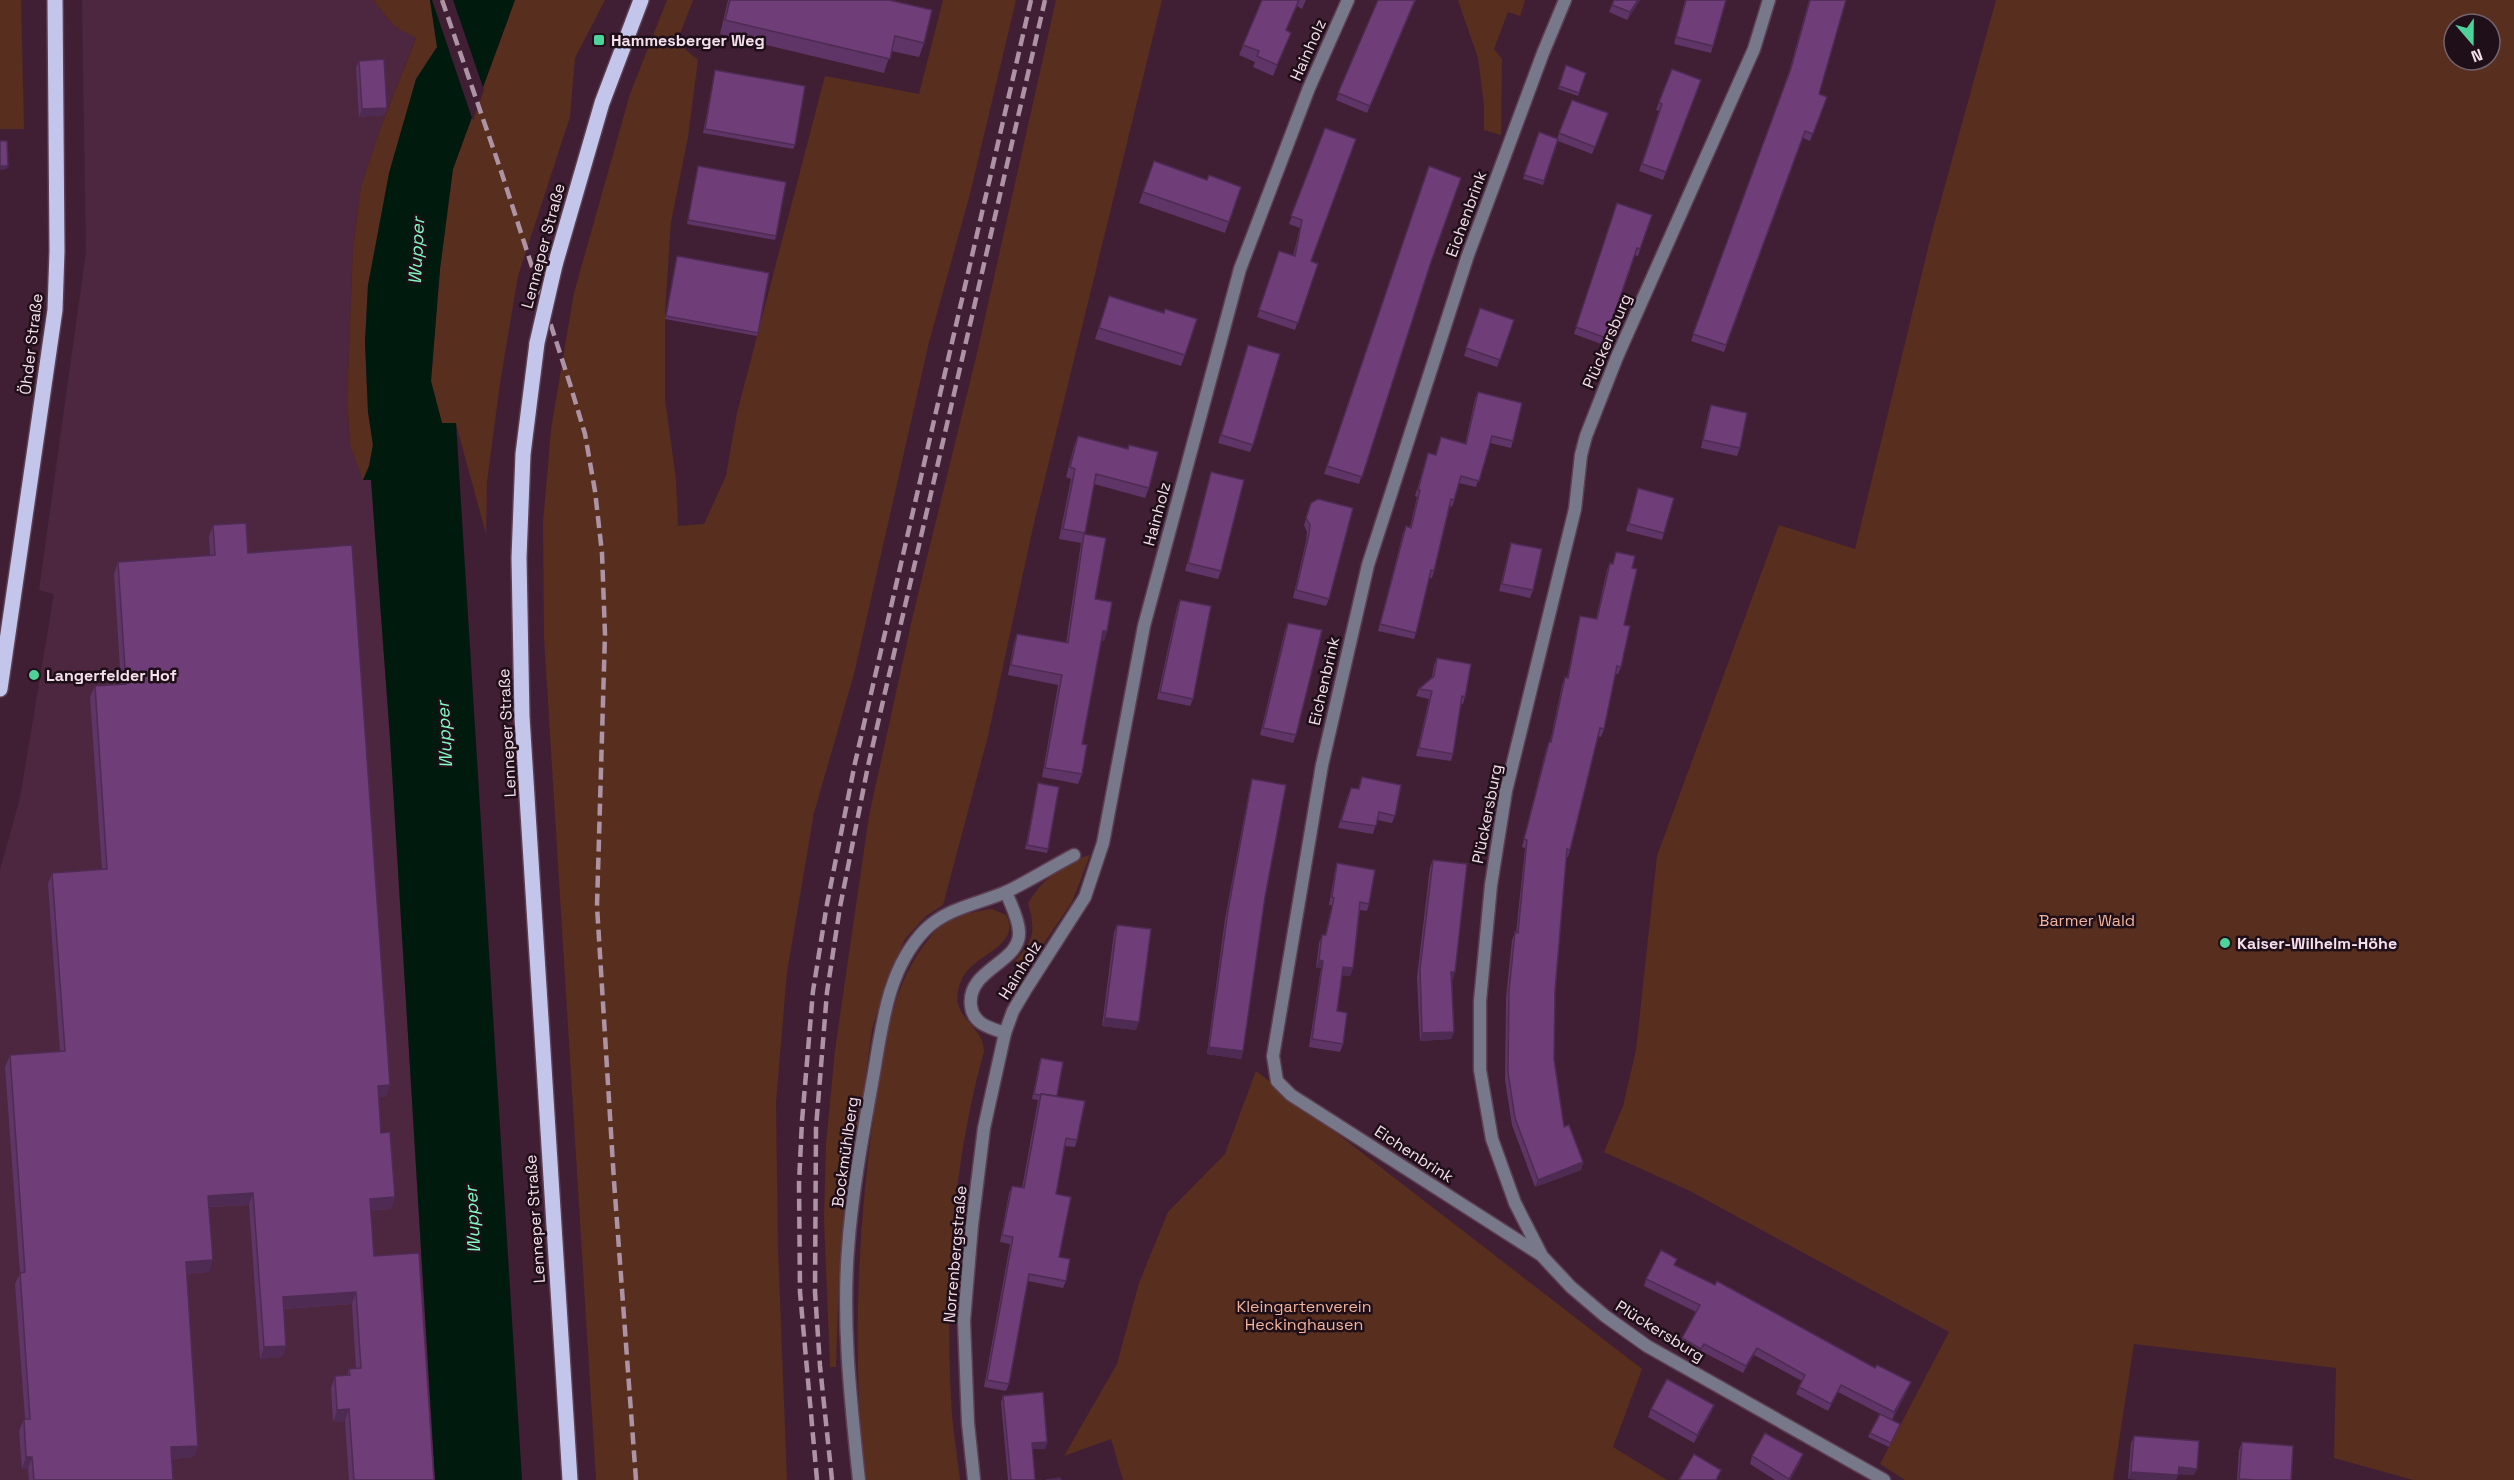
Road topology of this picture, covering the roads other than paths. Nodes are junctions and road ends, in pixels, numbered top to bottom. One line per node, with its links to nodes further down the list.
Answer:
1 (55, 0): 6 (main road, Öhder Straße)
2 (640, 0): 11 (main road, Lenneper Straße, bridge)
3 (1348, 0): 9 (street, Hainholz)
4 (1565, 0): 10 (street, Eichenbrink)
5 (1769, 0): 10 (street, Plückersburg)
6 (0, 689)
7 (1074, 855): 8 (street, Bockmühlberg)
8 (1006, 892): 9 (street); 12 (street, Bockmühlberg)
9 (1005, 1033): 13 (street, Norrenbergstraße)
10 (1542, 1256): 14 (street, Plückersburg)
11 (570, 1480)
12 (859, 1480)
13 (974, 1480)
14 (1884, 1480)

